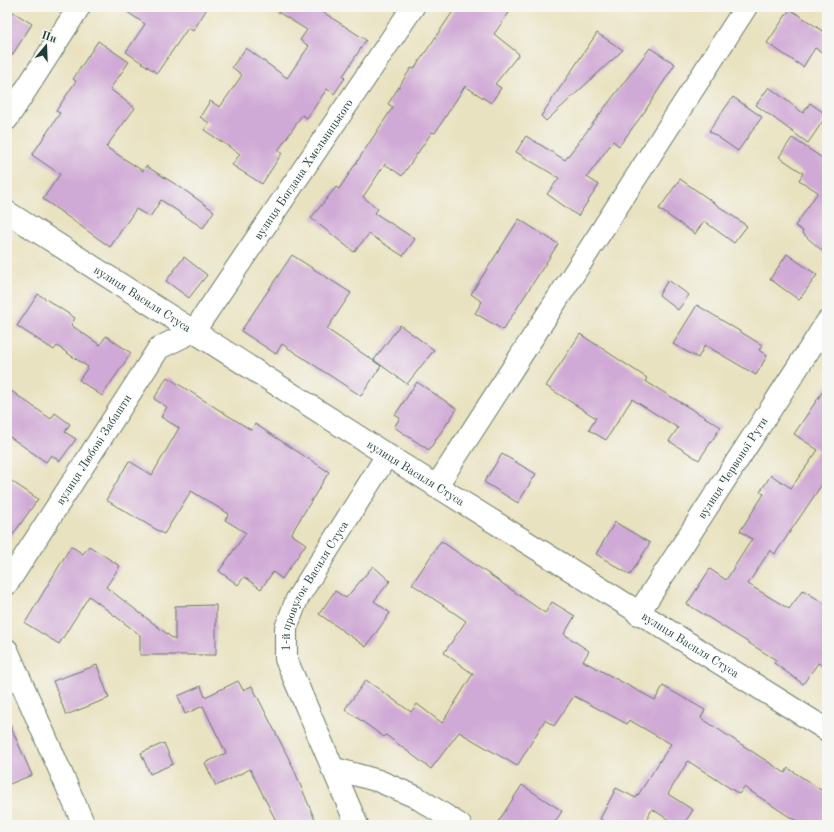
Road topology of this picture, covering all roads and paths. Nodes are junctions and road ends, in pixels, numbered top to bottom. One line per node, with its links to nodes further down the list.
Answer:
1 (79, 7): 4 (street)
2 (413, 7): 7 (street, вулиця Богдана Хмельницького)
3 (746, 7): 9 (street)
4 (7, 119)
5 (7, 212): 7 (street, вулиця Василя Стуса)
6 (827, 322): 11 (street, вулиця Червоної Рути)
7 (194, 331): 8 (street, вулиця Василя Стуса); 10 (street, вулиця Любові Забашти)
8 (387, 455): 9 (street, вулиця Василя Стуса); 14 (street, 1-й провулок Василя Стуса)
9 (436, 487): 11 (street, вулиця Василя Стуса)
10 (7, 584)
11 (638, 614): 13 (street, вулиця Василя Стуса)
12 (7, 650): 15 (street)
13 (827, 730)
14 (332, 768): 16 (street, 1-й провулок Василя Стуса); 17 (street)
15 (84, 825)
16 (357, 825)
17 (460, 825)

